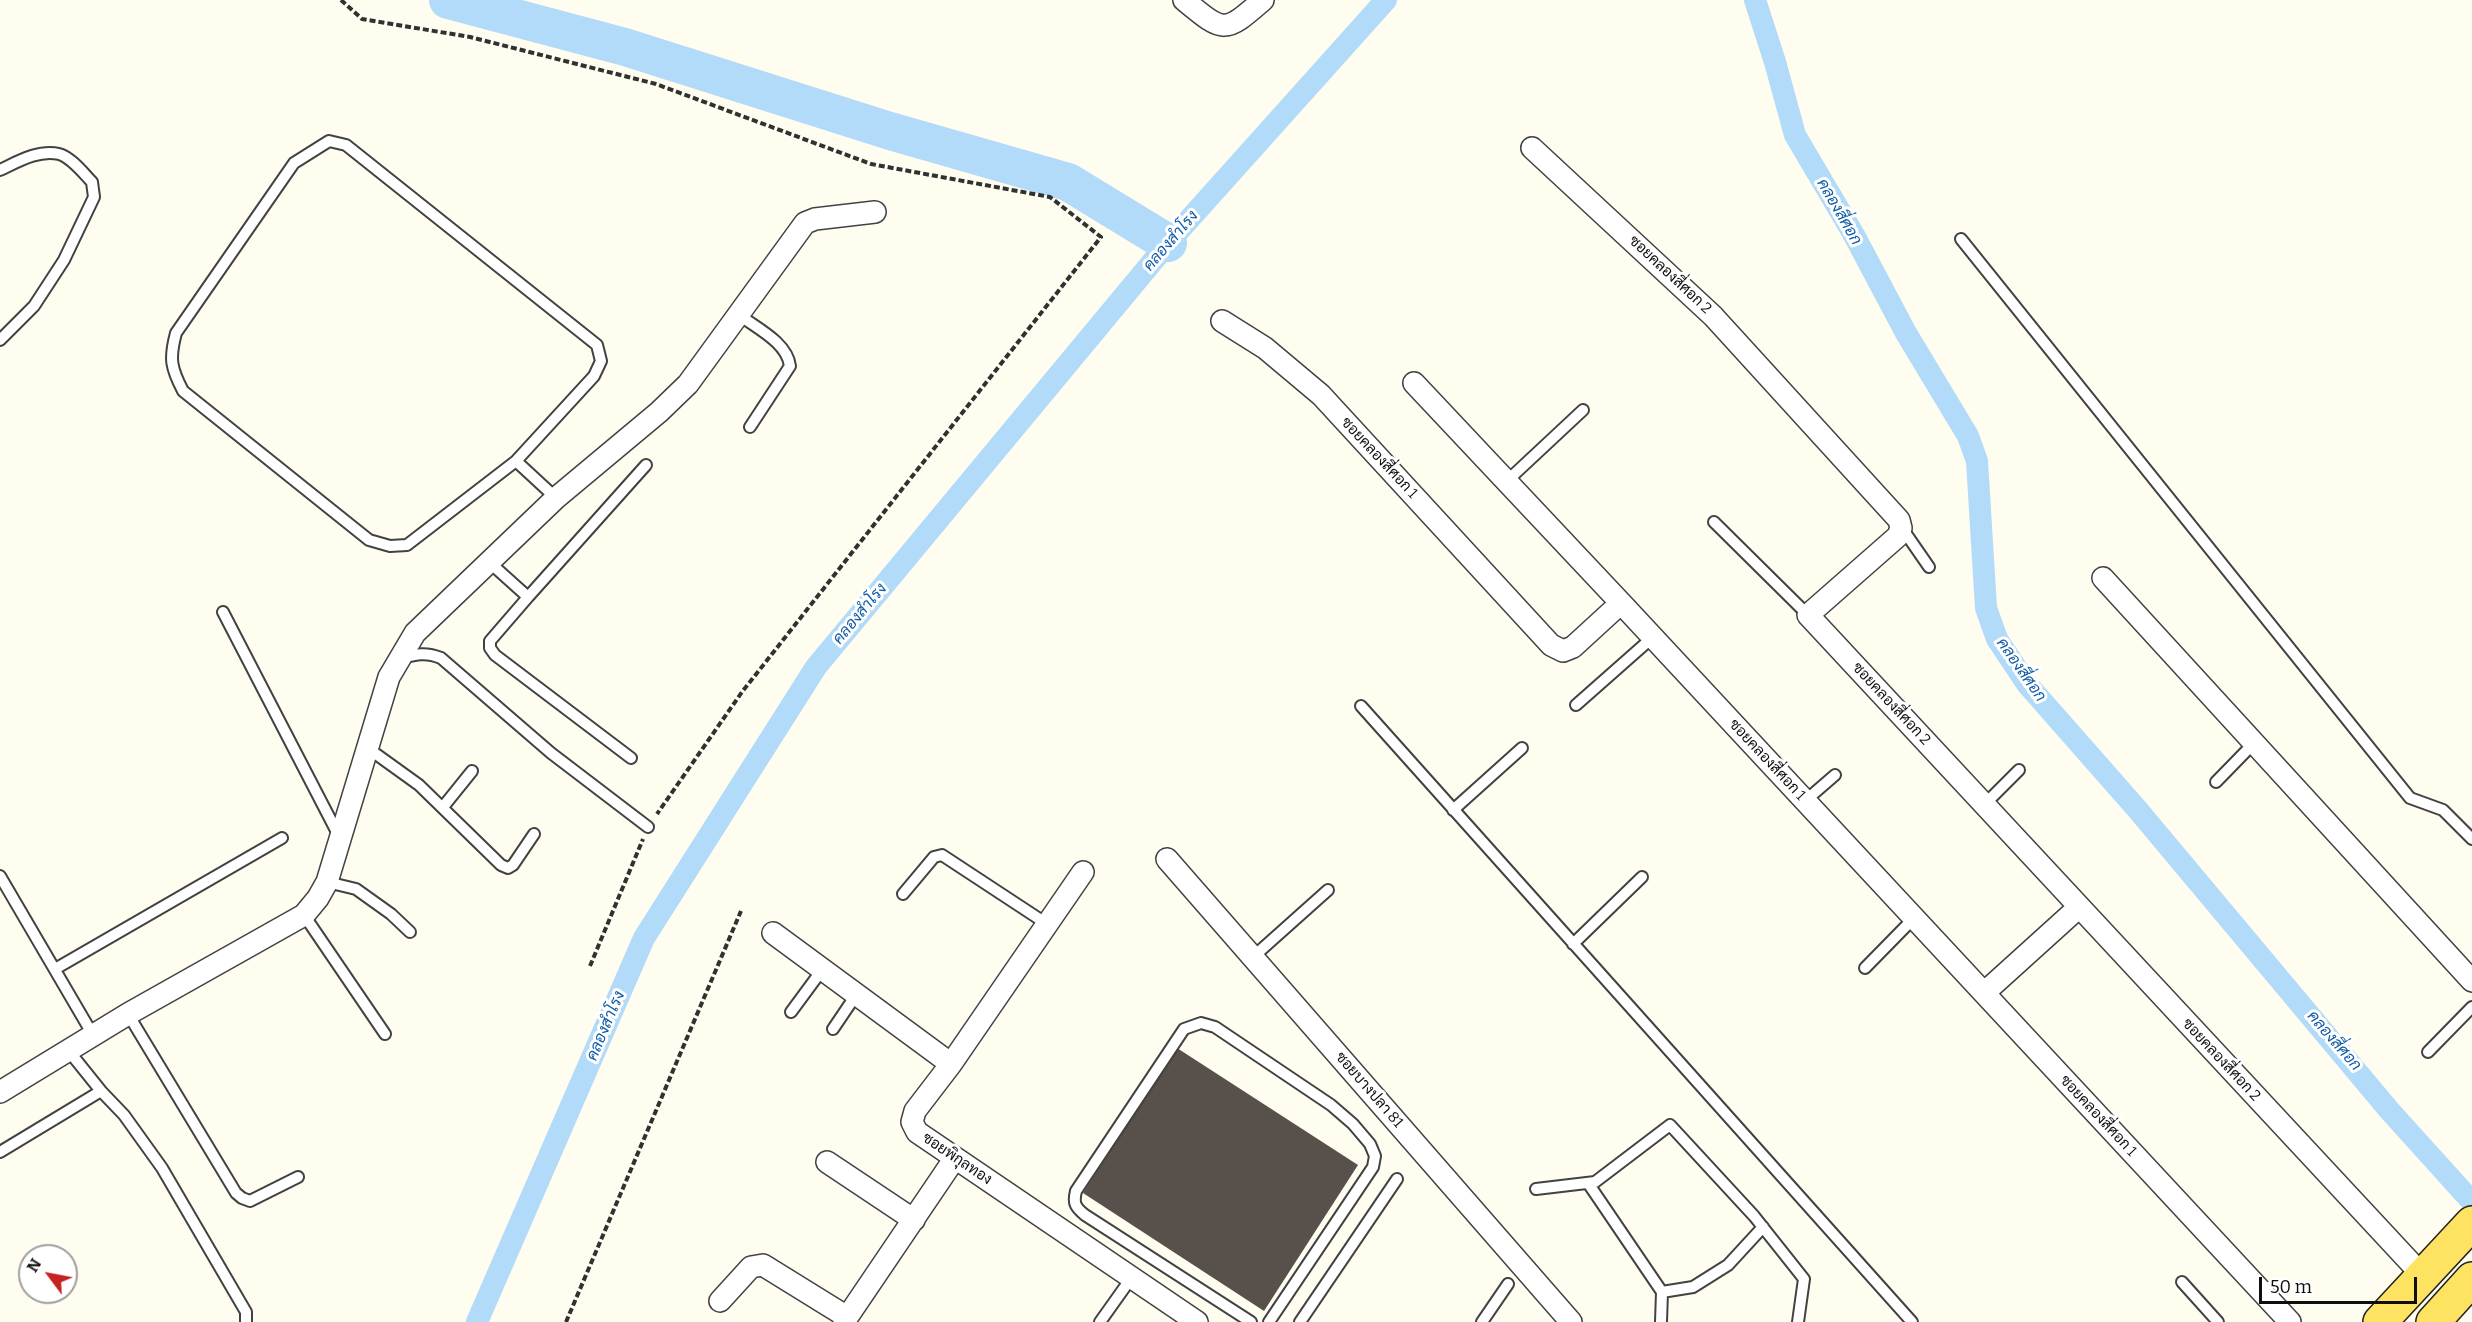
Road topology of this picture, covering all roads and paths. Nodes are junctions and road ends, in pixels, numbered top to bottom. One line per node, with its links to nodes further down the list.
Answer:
1 (1184, 0): 2 (street)
2 (1263, 0)
3 (1532, 148): 18 (street, ซอยคลองสี่ศอก 2)
4 (0, 170): 9 (lane)
5 (875, 212): 7 (street)
6 (1961, 239): 46 (lane)
7 (738, 314): 12 (lane); 16 (street)
8 (1222, 321): 23 (street, ซอยคลองสี่ศอก 1)
9 (0, 340)
10 (1414, 383): 15 (street)
11 (1583, 410): 15 (lane)
12 (750, 427)
13 (516, 461): 13 (lane); 16 (lane)
14 (646, 465): 22 (lane)
15 (1507, 481): 23 (street)
16 (556, 498): 19 (street)
17 (1714, 522): 25 (lane)
18 (1901, 528): 20 (lane); 25 (street)
19 (488, 561): 22 (lane); 27 (street)
20 (1929, 567)
21 (2103, 578): 30 (street)
22 (528, 597): 33 (lane)
23 (1621, 603): 26 (street, ซอยคลองสี่ศอก 1)
24 (223, 612): 45 (lane)
25 (1808, 615): 39 (street, ซอยคลองสี่ศอก 2)
26 (1653, 637): 28 (lane); 38 (street, ซอยคลองสี่ศอก 1)
27 (399, 659): 32 (street); 42 (lane)
28 (1576, 705)
29 (1361, 706): 41 (lane)
30 (2255, 742): 37 (lane); 66 (street)
31 (1522, 748): 41 (lane)
32 (369, 749): 40 (lane); 45 (street)
33 (631, 758)
34 (2019, 770): 39 (lane)
35 (472, 771): 40 (lane)
36 (1835, 775): 38 (lane)
37 (2216, 782)
38 (1805, 801): 57 (street, ซอยคลองสี่ศอก 1)
39 (1984, 805): 54 (street, ซอยคลองสี่ศอก 2)
40 (443, 807): 43 (lane)
41 (1453, 810): 61 (lane)
42 (648, 827)
43 (534, 834)
44 (282, 838): 64 (lane)
45 (340, 838): 51 (street)
46 (2472, 839)
47 (1167, 859): 62 (street, ซอยบางปลา 81)
48 (1083, 872): 58 (street, ซอยพิกุลทอง)
49 (0, 876): 64 (lane)
50 (1642, 877): 61 (lane)
51 (327, 882): 56 (street); 59 (lane)
52 (1328, 890): 62 (lane)
53 (903, 894): 58 (lane)
54 (2078, 908): 67 (street); 90 (street, ซอยคลองสี่ศอก 2)
55 (741, 911): 99 (path)
56 (304, 915): 71 (street); 73 (lane)
57 (1914, 918): 63 (lane); 67 (street, ซอยคลองสี่ศอก 1)
58 (1047, 924): 77 (street, ซอยพิกุลทอง)
59 (410, 932)
60 (773, 933): 65 (street)
61 (1573, 944): 109 (lane)
62 (1253, 957): 106 (street, ซอยบางปลา 81)
63 (1865, 968)
64 (55, 969): 74 (lane)
65 (822, 970): 68 (street); 70 (lane)
66 (2469, 971)
67 (1984, 993): 111 (street, ซอยคลองสี่ศอก 1)
68 (856, 995): 72 (lane); 77 (street)
69 (2472, 1007): 76 (lane)
70 (790, 1012)
71 (128, 1014): 74 (street); 83 (lane)
72 (833, 1029)
73 (385, 1034)
74 (93, 1035): 75 (street)
75 (68, 1050): 78 (lane); 79 (street)
76 (2428, 1052)
77 (951, 1064): 81 (street, ซอยพิกุลทอง)
78 (101, 1091): 80 (lane); 98 (lane)
79 (0, 1092)
80 (0, 1152)
81 (955, 1158): 87 (street); 91 (street, ซอยพิกุลทอง)
82 (827, 1162): 87 (street)
83 (298, 1177)
84 (1397, 1179): 104 (lane)
85 (1588, 1183): 86 (lane); 88 (lane); 95 (lane)
86 (1536, 1189)
87 (914, 1220): 97 (street)
88 (1763, 1227): 95 (lane); 108 (lane)
89 (2461, 1235): 90 (main road)
90 (2423, 1276): 112 (main road)
91 (1132, 1277): 100 (lane); 101 (street, ซอยพิกุลทอง)
92 (2472, 1279): 113 (main road)
93 (2182, 1282): 110 (lane)
94 (1508, 1284): 105 (lane)
95 (1662, 1292): 107 (lane)
96 (720, 1301): 97 (street)
97 (845, 1320)
98 (246, 1322)
99 (566, 1322)
100 (1100, 1322)
101 (1197, 1322)
102 (1251, 1322): 103 (lane)
103 (1269, 1322)
104 (1300, 1322)
105 (1482, 1322)
106 (1571, 1322)
107 (1661, 1322)
108 (1798, 1322)
109 (1912, 1322)
110 (2218, 1322)
111 (2290, 1322)
112 (2380, 1322)
113 (2433, 1322)

